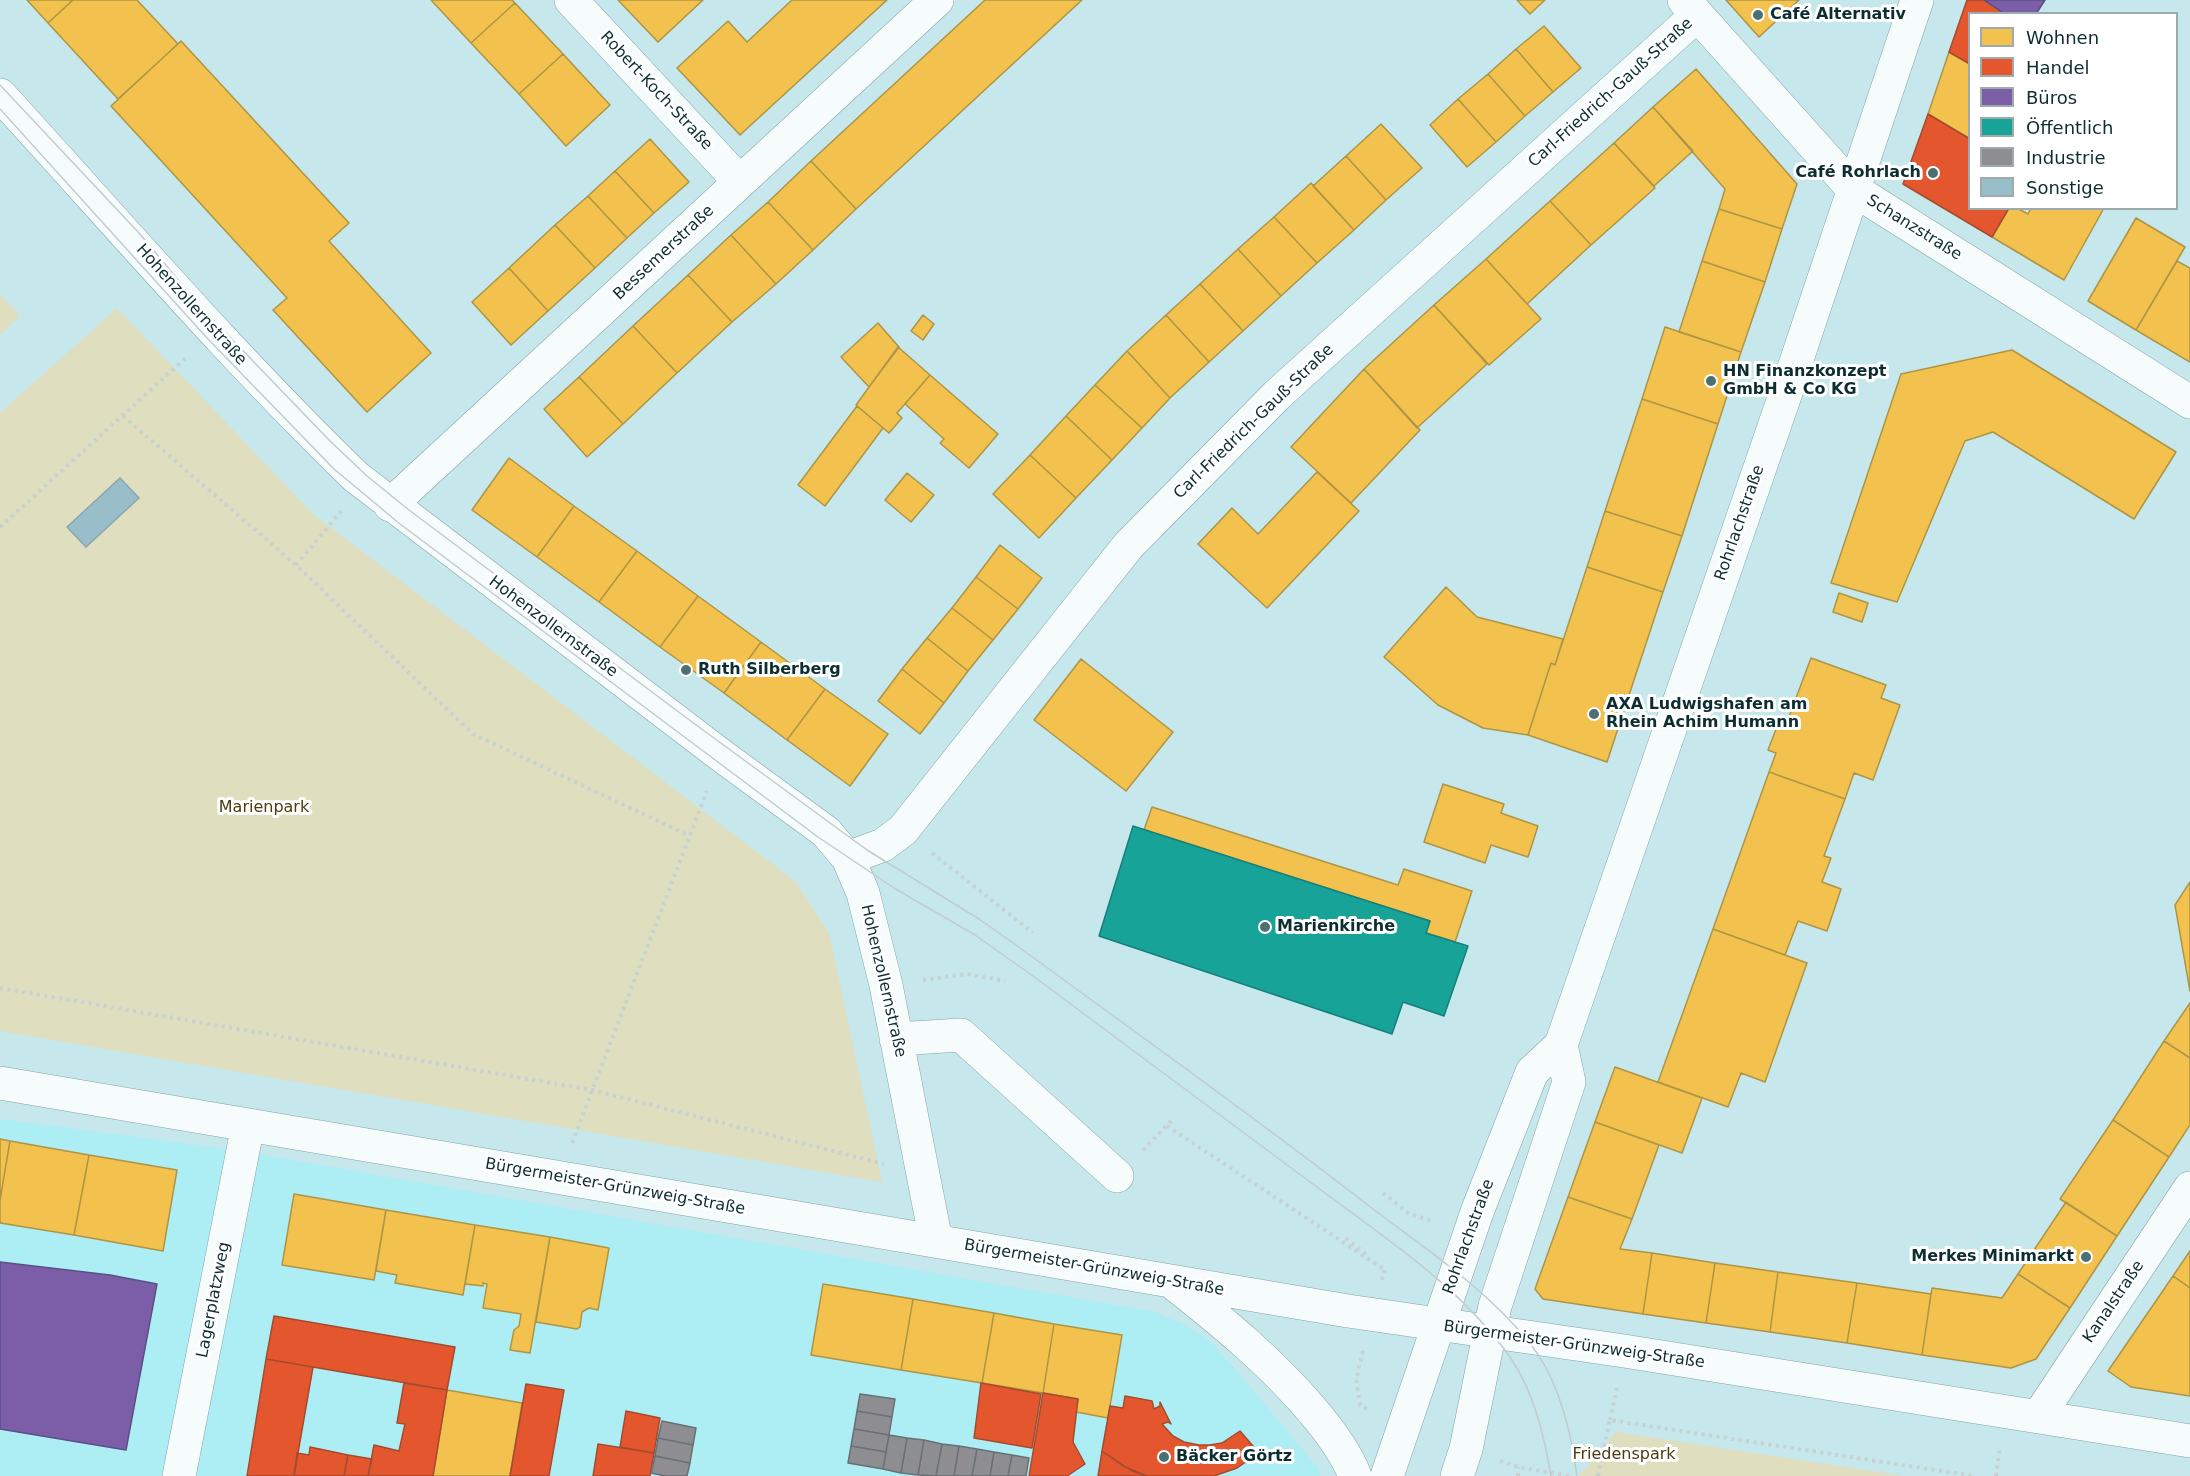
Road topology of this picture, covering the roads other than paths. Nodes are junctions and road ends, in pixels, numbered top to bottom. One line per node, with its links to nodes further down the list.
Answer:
1 (571, 0): 6 (street, Robert-Koch-Straße)
2 (937, 0): 6 (street, Bessemerstraße)
3 (1917, 0): 7 (street, Rohrlachstraße)
4 (1690, 7): 7 (street, Schanzstraße); 10 (street, Carl-Friedrich-Gauß-Straße)
5 (0, 95): 9 (street, Hohenzollernstraße)
6 (740, 182): 9 (street, Bessemerstraße)
7 (1854, 190): 8 (street, Schanzstraße); 12 (street, Rohrlachstraße)
8 (2190, 402)
9 (390, 505): 10 (street, Hohenzollernstraße)
10 (848, 858): 11 (street, Hohenzollernstraße)
11 (896, 1039): 15 (street); 17 (street, Hohenzollernstraße)
12 (1561, 1045): 19 (street, Rohrlachstraße); 20 (street)
13 (0, 1083): 14 (street, Bürgermeister-Grünzweig-Straße)
14 (248, 1125): 17 (street, Bürgermeister-Grünzweig-Straße); 23 (street, Lagerplatzweg)
15 (1117, 1176)
16 (2190, 1188): 21 (street, Kanalstraße)
17 (936, 1241): 18 (street, Bürgermeister-Grünzweig-Straße)
18 (1169, 1280): 19 (street, Bürgermeister-Grünzweig-Straße); 24 (street)
19 (1438, 1325): 20 (street, Bürgermeister-Grünzweig-Straße); 25 (street, Rohrlachstraße)
20 (1489, 1332): 21 (street, Bürgermeister-Grünzweig-Straße); 26 (street)
21 (2038, 1417): 22 (street, Bürgermeister-Grünzweig-Straße)
22 (2190, 1441)
23 (179, 1476)
24 (1355, 1476)
25 (1387, 1476)
26 (1457, 1476)

